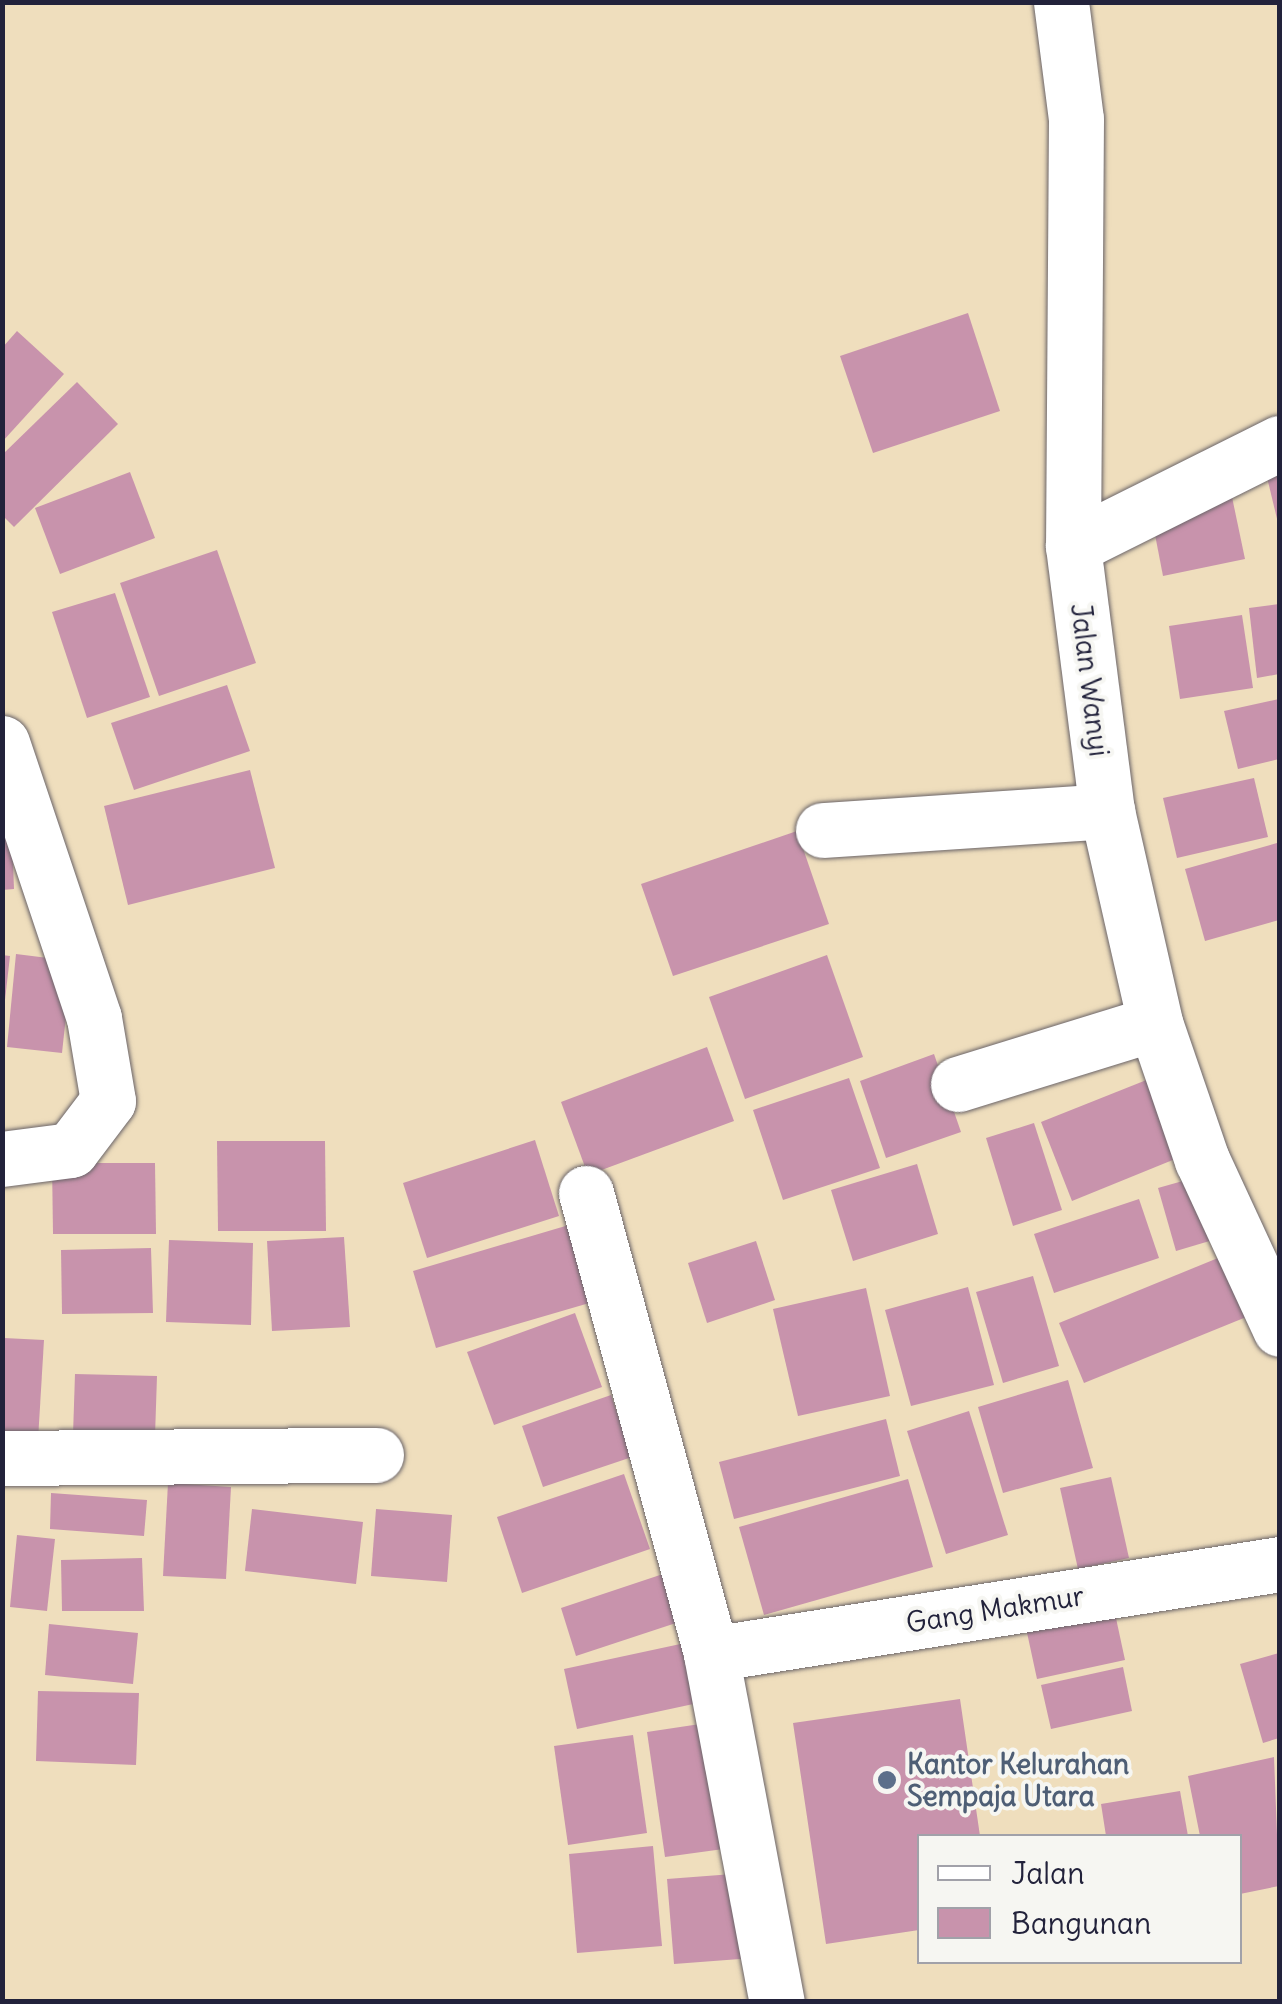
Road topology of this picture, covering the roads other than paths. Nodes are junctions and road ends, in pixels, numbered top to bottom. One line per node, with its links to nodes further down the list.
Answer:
1 (1061, 2): 3 (street, Jalan Wanyi)
2 (1280, 443): 3 (street)
3 (1073, 546): 6 (street, Jalan Wanyi)
4 (2, 742): 5 (street)
5 (15, 804): 10 (street)
6 (1107, 811): 7 (street); 8 (street, Jalan Wanyi)
7 (823, 830)
8 (1155, 1024): 9 (street); 12 (street, Jalan Wanyi)
9 (958, 1084)
10 (2, 1159)
11 (586, 1193): 16 (street)
12 (1280, 1329)
13 (376, 1455): 14 (street)
14 (2, 1458)
15 (1280, 1564): 16 (street, Gang Makmur)
16 (712, 1654): 17 (street)
17 (777, 2002)

